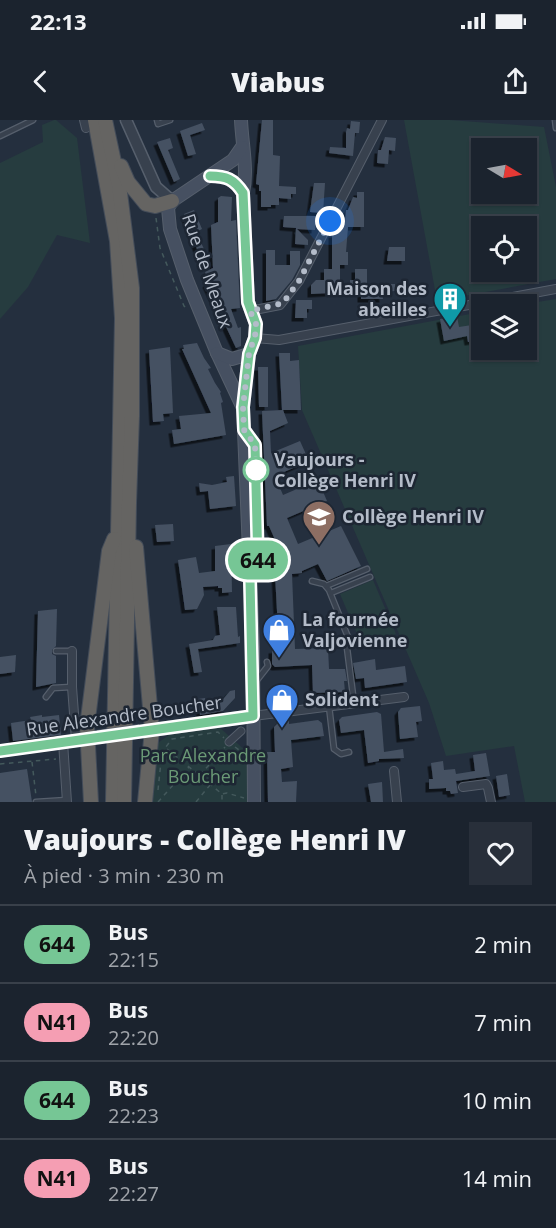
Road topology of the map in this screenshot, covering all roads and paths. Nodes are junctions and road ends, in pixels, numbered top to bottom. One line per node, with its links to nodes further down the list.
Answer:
1 (33, 120): 11 (lane)
2 (127, 120): 15 (street)
3 (157, 120): 4 (lane)
4 (170, 120)
5 (241, 120): 12 (main road)
6 (382, 120): 17 (street)
7 (555, 120): 10 (lane)
8 (88, 123): 24 (highway)
9 (106, 125): 15 (highway); 23 (highway)
10 (556, 128)
11 (0, 136)
12 (242, 147): 13 (main road); 14 (main road)
13 (210, 176): 14 (main road); 15 (main road)
14 (243, 193): 17 (main road)
15 (172, 201): 19 (main road, Rue de Meaux)
16 (556, 289): 18 (street)
17 (250, 311): 18 (main road)
18 (255, 338): 20 (main road)
19 (217, 353): 20 (main road); 21 (main road, Rue de Meaux)
20 (249, 354): 21 (main road)
21 (243, 407): 22 (main road)
22 (244, 430): 26 (lane); 29 (main road)
23 (129, 503): 45 (highway); 71 (highway)
24 (119, 529): 48 (highway); 70 (highway)
25 (275, 540): 26 (path)
26 (257, 543): 29 (lane)
27 (367, 569): 31 (lane)
28 (370, 577): 32 (lane)
29 (250, 580): 33 (main road)
30 (312, 581): 31 (lane)
31 (326, 586): 32 (lane)
32 (331, 593): 41 (lane)
33 (252, 646): 37 (main road); 43 (main road)
34 (56, 651): 35 (lane)
35 (72, 651): 38 (street)
36 (267, 662): 37 (lane)
37 (257, 680): 43 (main road)
38 (72, 687): 40 (lane); 48 (street)
39 (404, 696): 41 (street)
40 (46, 697)
41 (354, 703): 42 (street)
42 (329, 706): 43 (street); 53 (lane)
43 (257, 712): 44 (main road, Rue Alexandre Boucher); 47 (main road); 77 (main road)
44 (219, 720): 45 (main road, Rue Alexandre Boucher); 47 (main road)
45 (146, 730): 48 (main road, Rue Alexandre Boucher, bridge); 72 (highway)
46 (241, 731): 50 (street)
47 (254, 738): 77 (main road)
48 (87, 739): 49 (street, Rue Alexandre Boucher); 69 (highway)
49 (63, 742): 52 (street, Rue Alexandre Boucher); 67 (street)
50 (229, 742): 51 (path); 54 (path); 57 (path)
51 (166, 748): 61 (path); 73 (path)
52 (0, 751)
53 (349, 752)
54 (243, 753)
55 (206, 754): 57 (path)
56 (59, 758): 58 (path)
57 (213, 760): 60 (path); 63 (path)
58 (32, 761): 59 (path); 68 (path)
59 (0, 764)
60 (219, 766)
61 (189, 767): 63 (path); 73 (path)
62 (394, 771): 78 (street)
63 (200, 776): 64 (path)
64 (210, 784): 66 (path); 74 (path)
65 (464, 787): 79 (street)
66 (222, 794): 75 (path); 76 (path)
67 (67, 801): 68 (lane)
68 (37, 802)
69 (91, 802)
70 (113, 802)
71 (124, 802)
72 (145, 802)
73 (157, 802)
74 (196, 802)
75 (222, 802)
76 (245, 802)
77 (258, 802)
78 (397, 802)
79 (491, 802)

